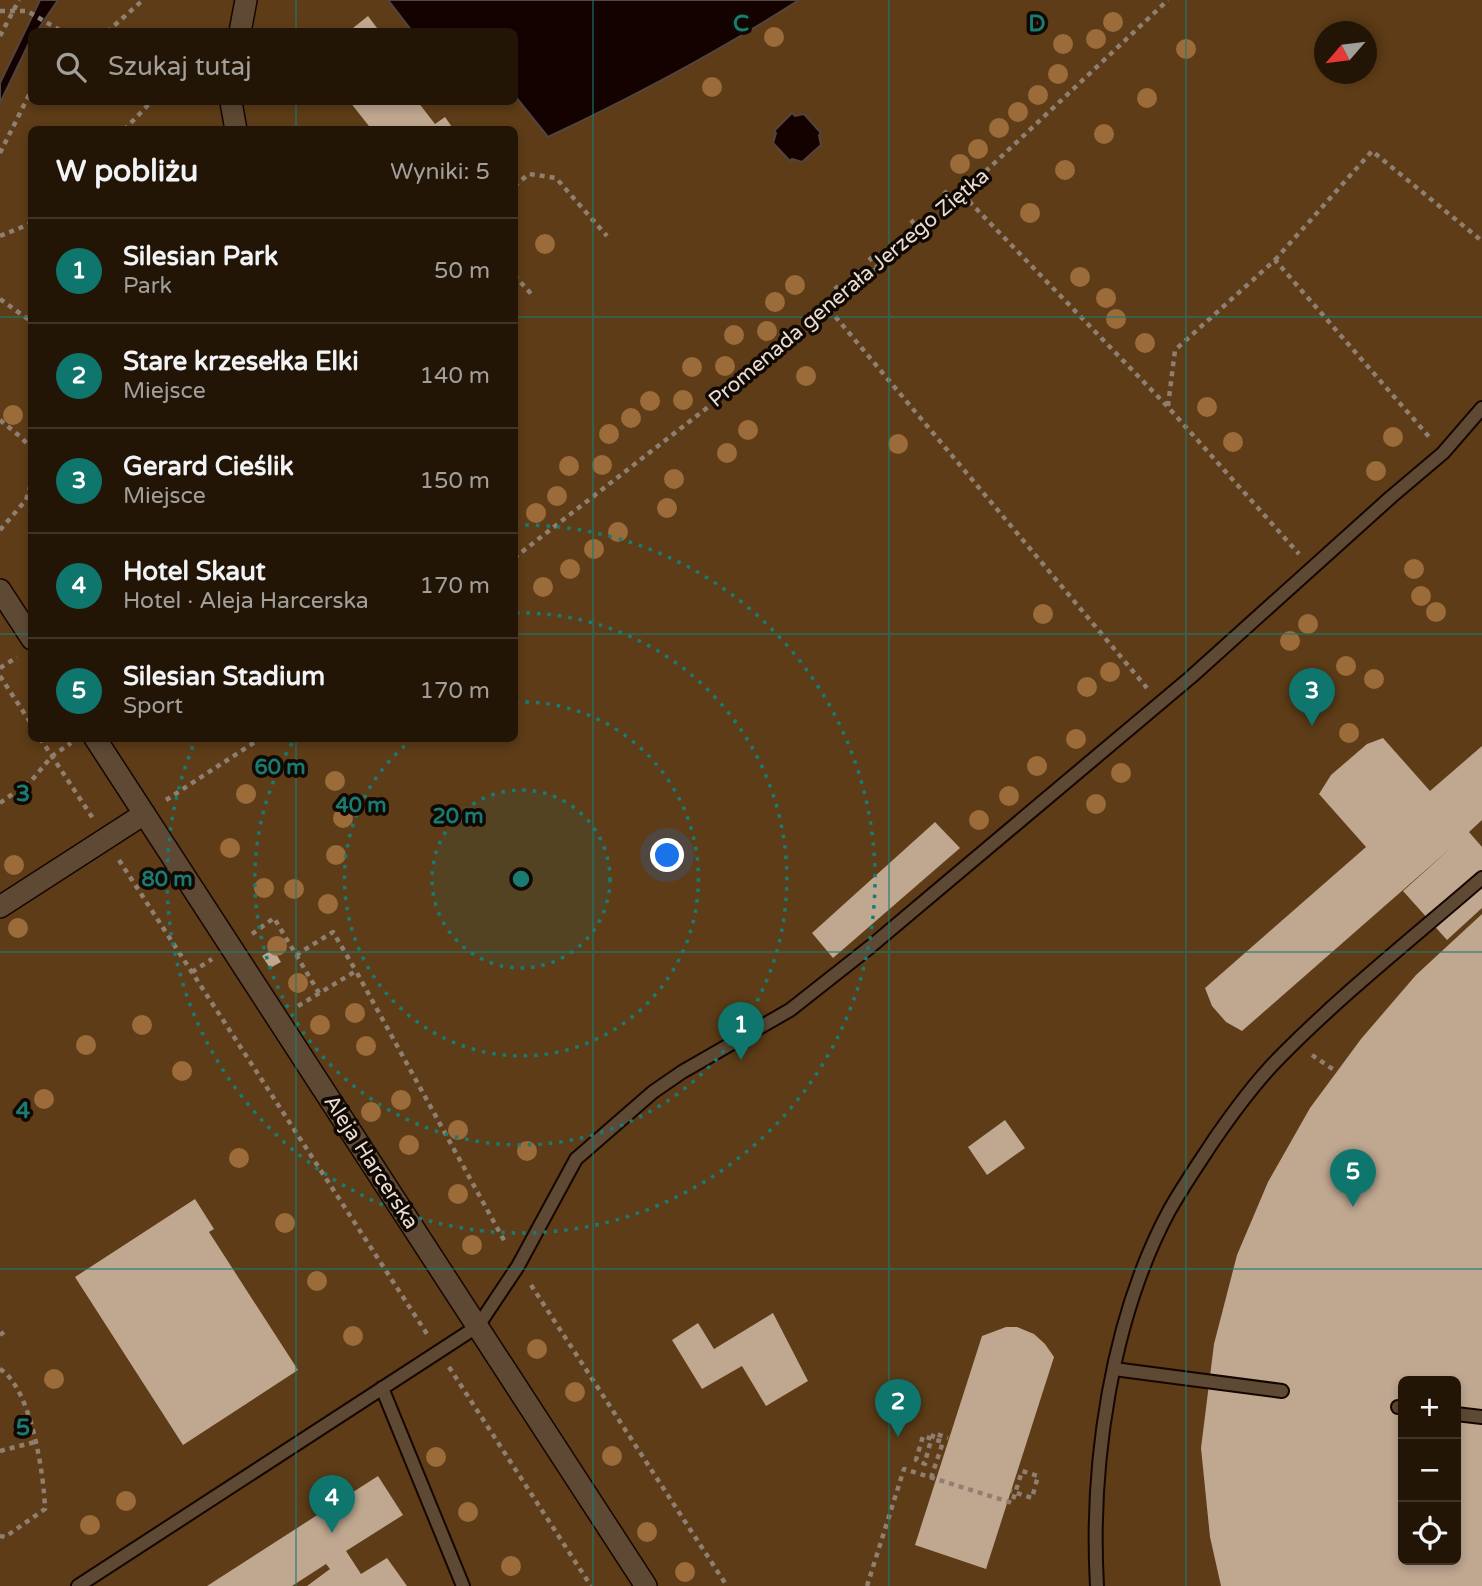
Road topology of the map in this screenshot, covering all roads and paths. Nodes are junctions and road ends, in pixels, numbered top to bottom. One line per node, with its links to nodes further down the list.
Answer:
1 (19, 0): 6 (path)
2 (143, 0): 8 (path)
3 (246, 0): 9 (street)
4 (1168, 0): 19 (path, Promenada generała Jerzego Ziętka)
5 (0, 11): 6 (path)
6 (14, 11): 7 (path); 10 (path)
7 (58, 28)
8 (112, 28)
9 (241, 28)
10 (0, 36)
11 (28, 97): 16 (path)
12 (148, 105): 14 (path)
13 (232, 105): 15 (street)
14 (128, 126)
15 (235, 126)
16 (0, 153)
17 (518, 183): 25 (path)
18 (944, 191): 20 (path)
19 (962, 194): 20 (path, Promenada generała Jerzego Ziętka); 37 (path)
20 (954, 201): 23 (path, Promenada generała Jerzego Ziętka)
21 (911, 220): 23 (path)
22 (28, 225): 24 (path)
23 (921, 232): 29 (path, Promenada generała Jerzego Ziętka)
24 (0, 236)
25 (607, 236)
26 (1482, 241): 28 (path)
27 (869, 257): 29 (path)
28 (1275, 260): 37 (path); 41 (path)
29 (878, 267): 32 (path, Promenada generała Jerzego Ziętka)
30 (518, 279): 33 (path)
31 (835, 286): 32 (path)
32 (844, 296): 35 (path, Promenada generała Jerzego Ziętka)
33 (534, 297)
34 (0, 299): 36 (path)
35 (829, 309): 44 (path, Promenada generała Jerzego Ziętka); 51 (path)
36 (28, 319)
37 (1168, 407): 45 (path)
38 (1482, 408): 41 (lane)
39 (0, 420): 40 (path)
40 (28, 445)
41 (1443, 453): 45 (lane)
42 (28, 494): 43 (path)
43 (0, 530)
44 (518, 555)
45 (1311, 568): 51 (lane)
46 (0, 590): 47 (street)
47 (28, 633)
48 (9, 662): 49 (path)
49 (0, 668)
50 (0, 676): 52 (path)
51 (1158, 702): 69 (lane)
52 (28, 719)
53 (43, 742): 57 (path)
54 (98, 742): 59 (street, Aleja Harcerska)
55 (255, 742): 59 (path)
56 (65, 747): 57 (path)
57 (52, 756): 58 (path); 60 (path)
58 (0, 803)
59 (144, 814): 60 (street); 69 (street, Aleja Harcerska)
60 (106, 839): 62 (street); 70 (path)
61 (1482, 878): 67 (lane)
62 (0, 907)
63 (245, 938): 64 (path)
64 (296, 954): 65 (path); 66 (path)
65 (356, 971)
66 (319, 993)
67 (1295, 1043): 68 (path); 73 (lane)
68 (1337, 1072)
69 (478, 1326): 74 (lane); 87 (street, Aleja Harcerska)
70 (429, 1337)
71 (449, 1368): 86 (path)
72 (0, 1369): 79 (path)
73 (1114, 1369): 75 (lane); 89 (lane)
74 (382, 1388): 84 (lane); 85 (lane)
75 (1282, 1391)
76 (1461, 1415): 77 (lane)
77 (1482, 1417)
78 (948, 1438): 81 (path)
79 (34, 1442): 80 (path); 83 (path)
80 (0, 1451)
81 (931, 1478): 82 (path); 88 (path)
82 (1011, 1491)
83 (0, 1536)
84 (78, 1586)
85 (463, 1586)
86 (591, 1586)
87 (646, 1586)
88 (867, 1586)
89 (1097, 1586)

